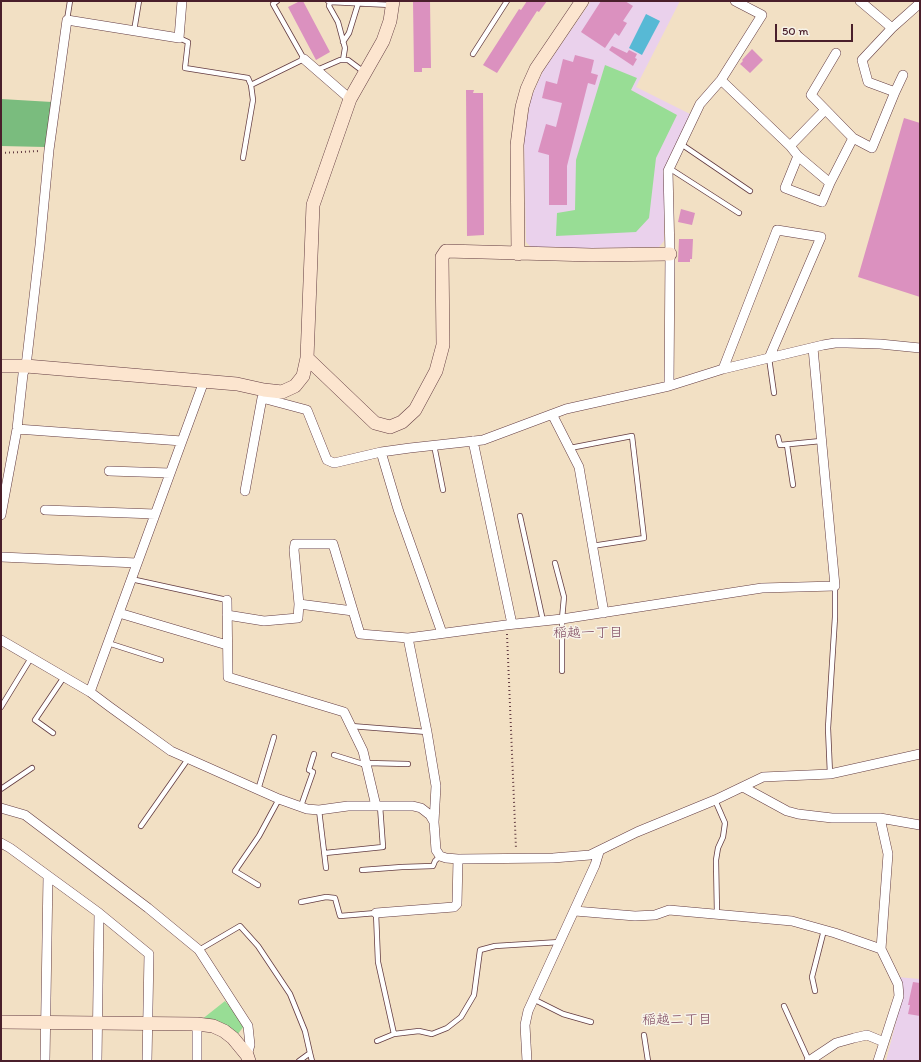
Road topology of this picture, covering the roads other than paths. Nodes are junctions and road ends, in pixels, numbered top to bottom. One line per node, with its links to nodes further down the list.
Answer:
1 (70, 1): 13 (lane)
2 (140, 1): 15 (lane)
3 (182, 1): 16 (street)
4 (277, 1): 20 (lane)
5 (507, 1): 19 (lane)
6 (582, 1): 39 (street)
7 (735, 1): 25 (street)
8 (860, 1): 14 (street)
9 (329, 2): 12 (lane); 17 (lane)
10 (393, 3): 12 (lane); 23 (street)
11 (920, 3): 14 (street)
12 (358, 4): 17 (lane)
13 (67, 20): 15 (street); 46 (street)
14 (892, 28): 27 (street)
15 (134, 31): 16 (street)
16 (179, 38): 26 (lane)
17 (343, 42): 21 (lane)
18 (836, 53): 29 (street)
19 (473, 54)
20 (304, 59): 22 (street); 26 (lane)
21 (343, 60): 22 (lane); 23 (lane)
22 (317, 70): 28 (street)
23 (364, 72): 28 (street)
24 (904, 75): 27 (street)
25 (721, 80): 31 (street); 32 (street)
26 (251, 86): 34 (lane)
27 (895, 92): 30 (street)
28 (350, 99): 43 (street)
29 (825, 110): 30 (street); 32 (street)
30 (853, 138): 36 (street)
31 (681, 144): 35 (street); 37 (lane)
32 (790, 146): 33 (street)
33 (798, 156): 36 (street); 36 (street)
34 (243, 158)
35 (669, 168): 38 (lane); 40 (street)
36 (830, 183)
37 (750, 191)
38 (740, 213)
39 (518, 254): 40 (street); 43 (street)
40 (670, 254): 49 (street)
41 (812, 348): 42 (street); 44 (street); 56 (street)
42 (920, 348)
43 (307, 358): 51 (street)
44 (769, 358): 47 (street); 47 (street); 50 (lane)
45 (1, 366): 46 (street)
46 (26, 366): 48 (street); 53 (street)
47 (723, 369): 49 (street)
48 (204, 381): 51 (street); 55 (street)
49 (669, 386): 52 (street)
50 (774, 393)
51 (263, 394): 61 (street); 66 (street)
52 (552, 414): 57 (street); 60 (street)
53 (17, 429): 55 (street); 69 (street)
54 (778, 438): 59 (lane)
55 (182, 441): 63 (street)
56 (821, 441): 59 (lane); 76 (street)
57 (473, 442): 58 (street); 85 (street)
58 (434, 445): 61 (street); 65 (lane)
59 (787, 445): 64 (lane)
60 (570, 448): 71 (street); 71 (lane)
61 (381, 452): 86 (street)
62 (108, 471): 63 (street)
63 (170, 473): 68 (street)
64 (793, 485)
65 (443, 490)
66 (245, 491)
67 (45, 510): 68 (street)
68 (155, 514): 74 (street)
69 (1, 515)
70 (520, 516): 84 (lane)
71 (592, 546): 81 (street)
72 (1, 557): 74 (street)
73 (555, 562): 83 (lane)
74 (137, 563): 75 (street)
75 (131, 578): 77 (lane); 80 (street)
76 (835, 586): 81 (street); 108 (lane)
77 (227, 600): 82 (street)
78 (299, 604): 79 (street); 79 (street); 82 (street)
79 (353, 611): 87 (street)
80 (119, 612): 89 (street); 90 (street)
81 (604, 613): 83 (street)
82 (227, 615): 90 (street)
83 (562, 619): 84 (street); 93 (lane)
84 (542, 621): 85 (street)
85 (509, 624): 86 (street)
86 (442, 633): 87 (street)
87 (408, 638): 98 (street)
88 (1, 640): 91 (street)
89 (108, 643): 92 (lane); 95 (street)
90 (227, 644): 97 (street)
91 (31, 658): 94 (street); 96 (lane)
92 (161, 660)
93 (562, 671)
94 (64, 677): 95 (street); 99 (lane)
95 (90, 692): 104 (street)
96 (1, 707)
97 (352, 726): 98 (lane); 105 (street)
98 (427, 732): 119 (street)
99 (53, 733)
100 (274, 737): 111 (lane)
101 (314, 754): 114 (lane)
102 (920, 754): 108 (street)
103 (334, 755): 105 (lane)
104 (188, 759): 111 (street); 121 (lane)
105 (367, 764): 106 (lane); 115 (street)
106 (408, 764)
107 (32, 768): 110 (lane)
108 (830, 774): 109 (street)
109 (743, 787): 113 (street); 118 (street)
110 (1, 789)
111 (258, 790): 112 (street)
112 (279, 799): 114 (street); 130 (lane)
113 (715, 800): 123 (street); 135 (lane)
114 (301, 806): 117 (street)
115 (378, 806): 117 (street); 119 (street); 124 (lane)
116 (1, 808): 139 (street)
117 (319, 810): 124 (lane)
118 (880, 818): 120 (street); 138 (street)
119 (434, 822): 125 (street)
120 (919, 822)
121 (141, 826)
122 (1, 843): 129 (street)
123 (599, 852): 126 (street); 132 (street)
124 (325, 853): 127 (lane)
125 (440, 856): 126 (street); 128 (lane)
126 (458, 859): 134 (street)
127 (326, 868)
128 (362, 870)
129 (48, 876): 133 (street); 145 (street)
130 (258, 885)
131 (302, 902): 134 (lane)
132 (574, 911): 135 (street); 137 (street)
133 (99, 913): 146 (street); 147 (street)
134 (376, 913): 149 (lane)
135 (716, 914): 136 (street)
136 (824, 930): 138 (street); 140 (lane)
137 (560, 942): 141 (street); 149 (lane)
138 (881, 949): 152 (street)
139 (200, 950): 153 (lane); 154 (street)
140 (815, 991)
141 (534, 999): 144 (lane); 161 (street)
142 (784, 1006): 163 (lane)
143 (1, 1022): 145 (street)
144 (592, 1022)
145 (46, 1023): 146 (street); 155 (street)
146 (98, 1023): 147 (street); 156 (street)
147 (148, 1024): 148 (street); 157 (street)
148 (197, 1024): 154 (street); 158 (street)
149 (394, 1034): 151 (lane)
150 (644, 1035): 162 (lane)
151 (377, 1041)
152 (884, 1042): 163 (street); 164 (street)
153 (310, 1053): 159 (lane); 160 (lane)
154 (248, 1058)
155 (45, 1061)
156 (97, 1061)
157 (147, 1061)
158 (197, 1061)
159 (299, 1061)
160 (312, 1061)
161 (527, 1061)
162 (648, 1061)
163 (809, 1061)
164 (878, 1061)

